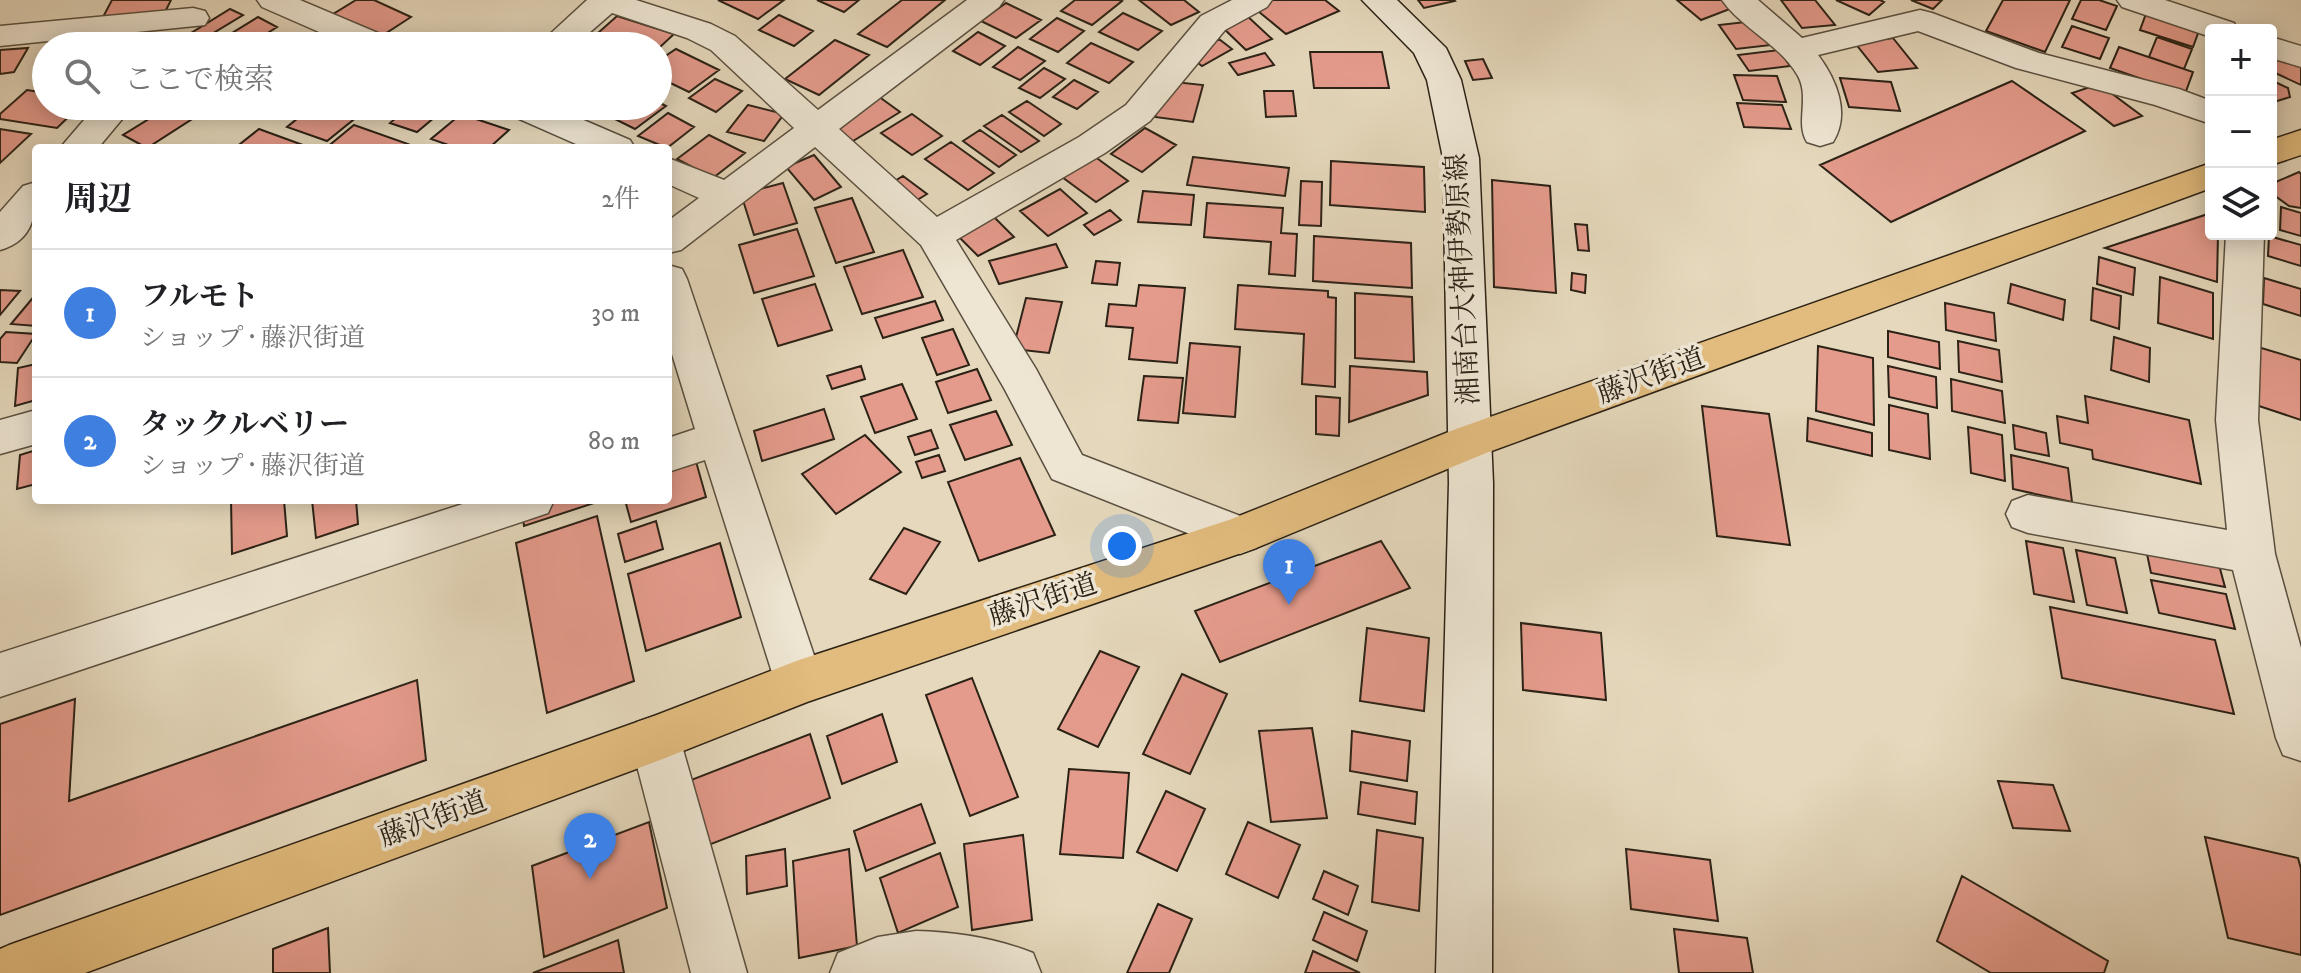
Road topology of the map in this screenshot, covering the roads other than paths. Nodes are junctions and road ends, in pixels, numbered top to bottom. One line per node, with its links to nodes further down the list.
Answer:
1 (273, 0): 14 (street)
2 (988, 0): 23 (street)
3 (1256, 0): 33 (street)
4 (1378, 0): 41 (street, 湘南台大神伊勢原線)
5 (1738, 0): 18 (street)
6 (2133, 0): 11 (street)
7 (2233, 0): 12 (street)
8 (605, 1): 9 (street); 15 (street)
9 (664, 8): 23 (street)
10 (198, 9): 13 (street); 16 (street)
11 (2205, 24)
12 (2238, 24)
13 (181, 32)
14 (347, 32)
15 (570, 32)
16 (0, 36)
17 (2277, 49): 19 (street)
18 (1794, 50): 20 (street); 24 (street)
19 (2301, 57)
20 (2205, 111)
21 (105, 120): 25 (street)
22 (552, 120): 26 (street)
23 (818, 128): 31 (street); 33 (street)
24 (1820, 134)
25 (86, 144)
26 (608, 144)
27 (672, 172): 31 (street)
28 (2205, 177): 41 (highway, 藤沢街道)
29 (0, 183): 30 (street)
30 (32, 192)
31 (728, 196): 35 (street)
32 (32, 198): 34 (street)
33 (934, 236): 45 (street)
34 (0, 237)
35 (672, 237)
36 (2245, 240): 46 (street)
37 (672, 291): 40 (street)
38 (32, 428): 39 (street)
39 (0, 437)
40 (720, 438): 42 (street); 49 (street)
41 (1471, 441): 45 (highway, 藤沢街道); 56 (street, 湘南台大神伊勢原線)
42 (672, 454)
43 (520, 504): 48 (street)
44 (2028, 514): 46 (street)
45 (1240, 535): 49 (highway, 藤沢街道)
46 (2252, 554): 47 (street)
47 (2287, 637): 50 (street)
48 (0, 675)
49 (799, 682): 51 (highway, 藤沢街道)
50 (2301, 738)
51 (655, 739): 52 (highway, 藤沢街道); 53 (street)
52 (9, 973)
53 (719, 973)
54 (858, 973): 55 (street)
55 (1013, 973)
56 (1464, 973)

